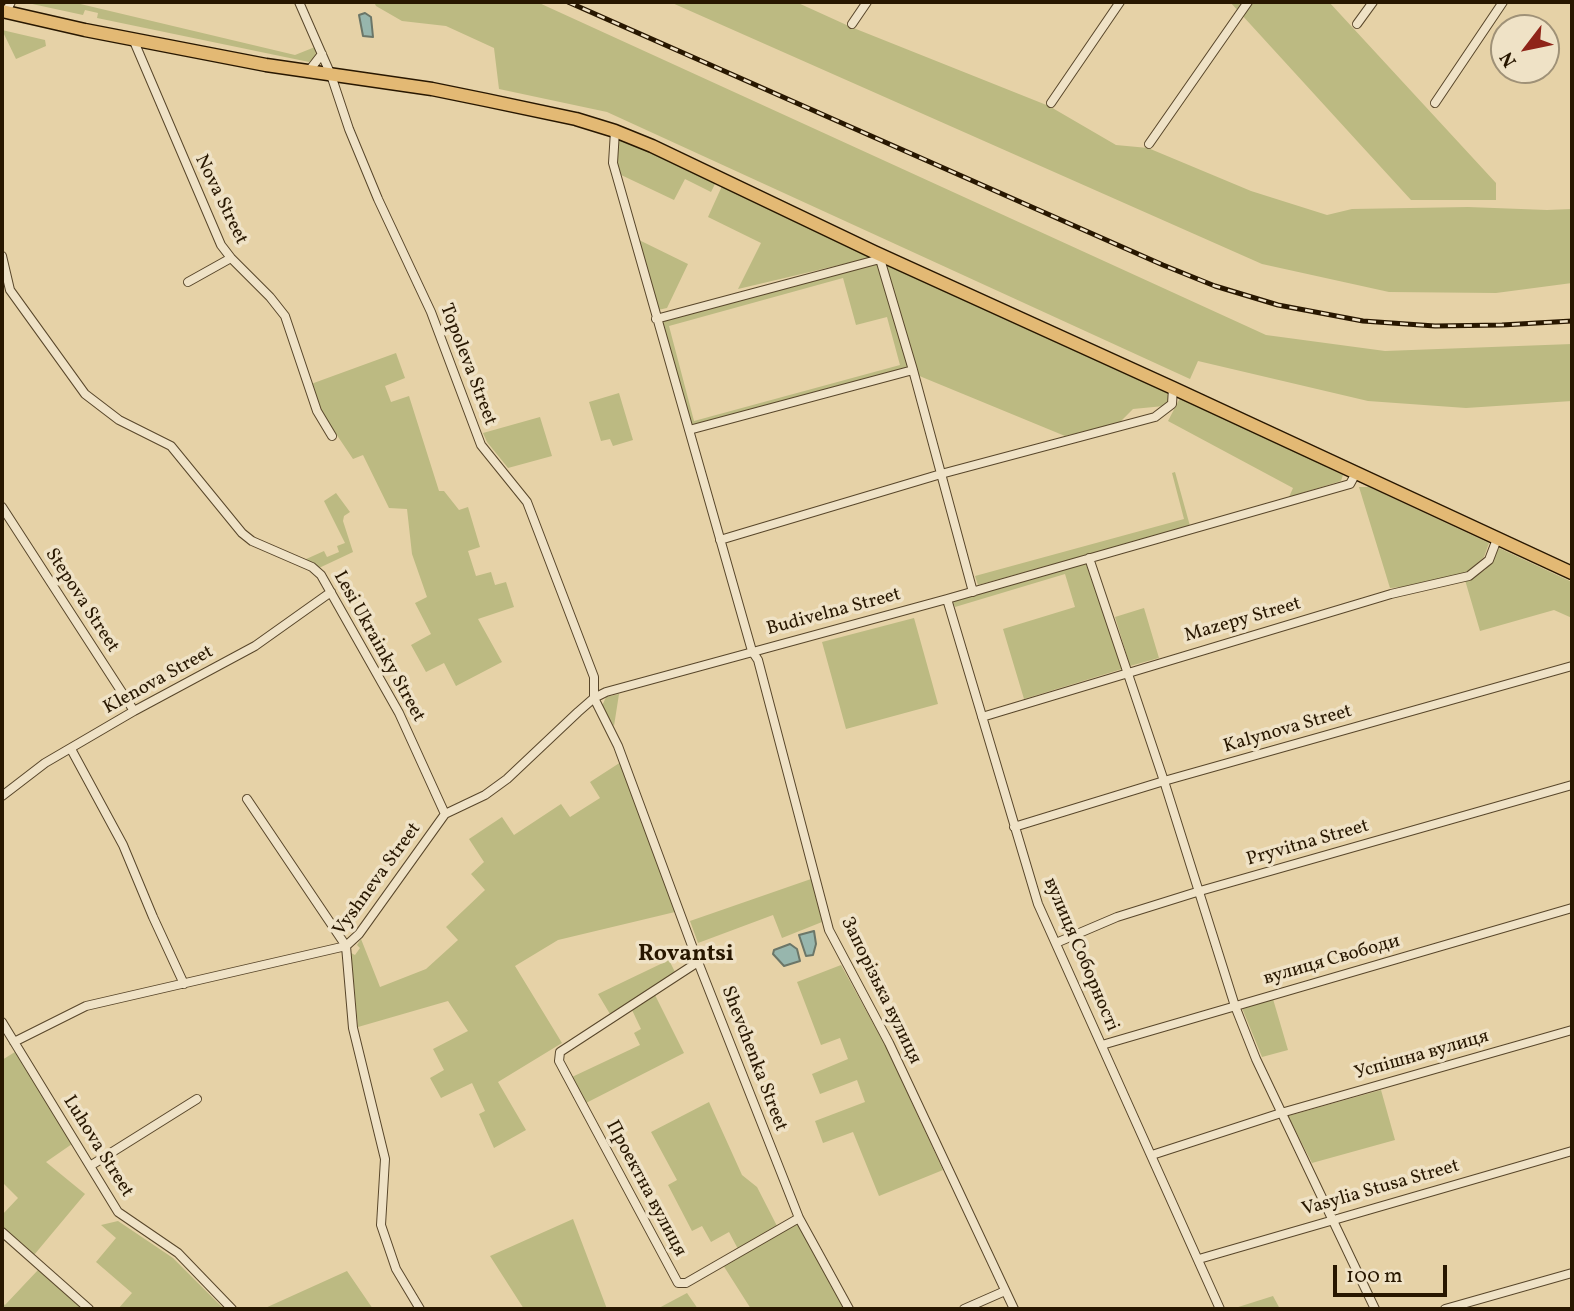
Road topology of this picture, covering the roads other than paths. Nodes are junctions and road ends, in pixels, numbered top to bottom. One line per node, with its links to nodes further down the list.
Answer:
1 (299, 2): 11 (street, Topoleva Street)
2 (867, 2): 8 (street)
3 (1119, 2): 14 (street)
4 (1248, 2): 17 (street)
5 (1373, 2): 9 (street)
6 (1503, 2): 15 (street)
7 (6, 9): 10 (main road)
8 (852, 24)
9 (1357, 24)
10 (133, 39): 12 (main road); 20 (street, Nova Street)
11 (322, 54): 12 (street); 13 (street, Topoleva Street)
12 (308, 72): 13 (main road)
13 (331, 75): 16 (main road); 40 (street, Topoleva Street)
14 (1051, 103)
15 (1435, 103)
16 (615, 131): 19 (main road); 22 (street, Budivelna Street)
17 (1149, 144)
18 (2, 256): 34 (street, Lesi Ukrainky Street)
19 (877, 256): 22 (street); 23 (street); 24 (main road)
20 (231, 258): 21 (street); 26 (street, Nova Street)
21 (188, 282)
22 (656, 319): 25 (street, Budivelna Street)
23 (913, 369): 25 (street); 28 (street)
24 (1173, 388): 27 (main road); 28 (street)
25 (689, 430): 31 (street, Budivelna Street)
26 (332, 436)
27 (1356, 473): 30 (main road); 32 (street, Budivelna Street)
28 (941, 474): 31 (street); 35 (street)
29 (2, 507): 41 (street, Stepova Street)
30 (1497, 539): 33 (main road); 39 (street, Mazepy Street)
31 (720, 540): 37 (street, Budivelna Street)
32 (1089, 558): 35 (street, Budivelna Street); 39 (street)
33 (1572, 573)
34 (331, 592): 41 (street, Klenova Street); 48 (street, Lesi Ukrainky Street)
35 (973, 592): 36 (street, Budivelna Street)
36 (947, 599): 37 (street, Budivelna Street); 42 (street, вулиця Соборності)
37 (752, 651): 40 (street, Vyshneva Street); 71 (street, Запорізька вулиця)
38 (1572, 666): 44 (street, Kalynova Street)
39 (1127, 672): 42 (street, Mazepy Street); 44 (street)
40 (594, 698): 48 (street, Vyshneva Street); 54 (street, Shevchenka Street)
41 (134, 711): 43 (street, Klenova Street)
42 (982, 717): 49 (street, вулиця Соборності)
43 (71, 749): 46 (street, Klenova Street); 55 (street)
44 (1164, 781): 49 (street, Kalynova Street); 50 (street)
45 (1572, 785): 50 (street, Pryvitna Street)
46 (2, 796)
47 (247, 799): 53 (street)
48 (445, 814): 53 (street, Vyshneva Street)
49 (1014, 827): 52 (street, вулиця Соборності)
50 (1200, 891): 52 (street, Pryvitna Street); 56 (street)
51 (1572, 908): 56 (street, вулиця Свободи)
52 (1056, 943): 60 (street, вулиця Соборності)
53 (346, 946): 55 (street); 74 (street, Vyshneva Street)
54 (698, 962): 66 (street, Shevchenka Street); 66 (street, Проектна вулиця)
55 (184, 984): 59 (street)
56 (1236, 1006): 60 (street, вулиця Свободи); 62 (street)
57 (2, 1022): 59 (street, Luhova Street)
58 (1572, 1030): 62 (street, Успішна вулиця)
59 (14, 1042): 65 (street, Luhova Street)
60 (1102, 1045): 64 (street, вулиця Соборності)
61 (197, 1099): 65 (street)
62 (1281, 1113): 64 (street, Успішна вулиця); 67 (street)
63 (1572, 1151): 67 (street, Vasylia Stusa Street)
64 (1152, 1155): 69 (street, вулиця Соборності)
65 (90, 1166): 73 (street, Luhova Street)
66 (799, 1218): 75 (street, Shevchenka Street)
67 (1332, 1219): 69 (street, Vasylia Stusa Street); 79 (street)
68 (2, 1233): 72 (street)
69 (1199, 1259): 78 (street, вулиця Соборності)
70 (1572, 1273): 80 (street)
71 (1005, 1291): 76 (street); 77 (street, Запорізька вулиця)
72 (89, 1309)
73 (232, 1309)
74 (420, 1309)
75 (849, 1309)
76 (964, 1309)
77 (1014, 1309)
78 (1220, 1309)
79 (1375, 1309)
80 (1445, 1309)

